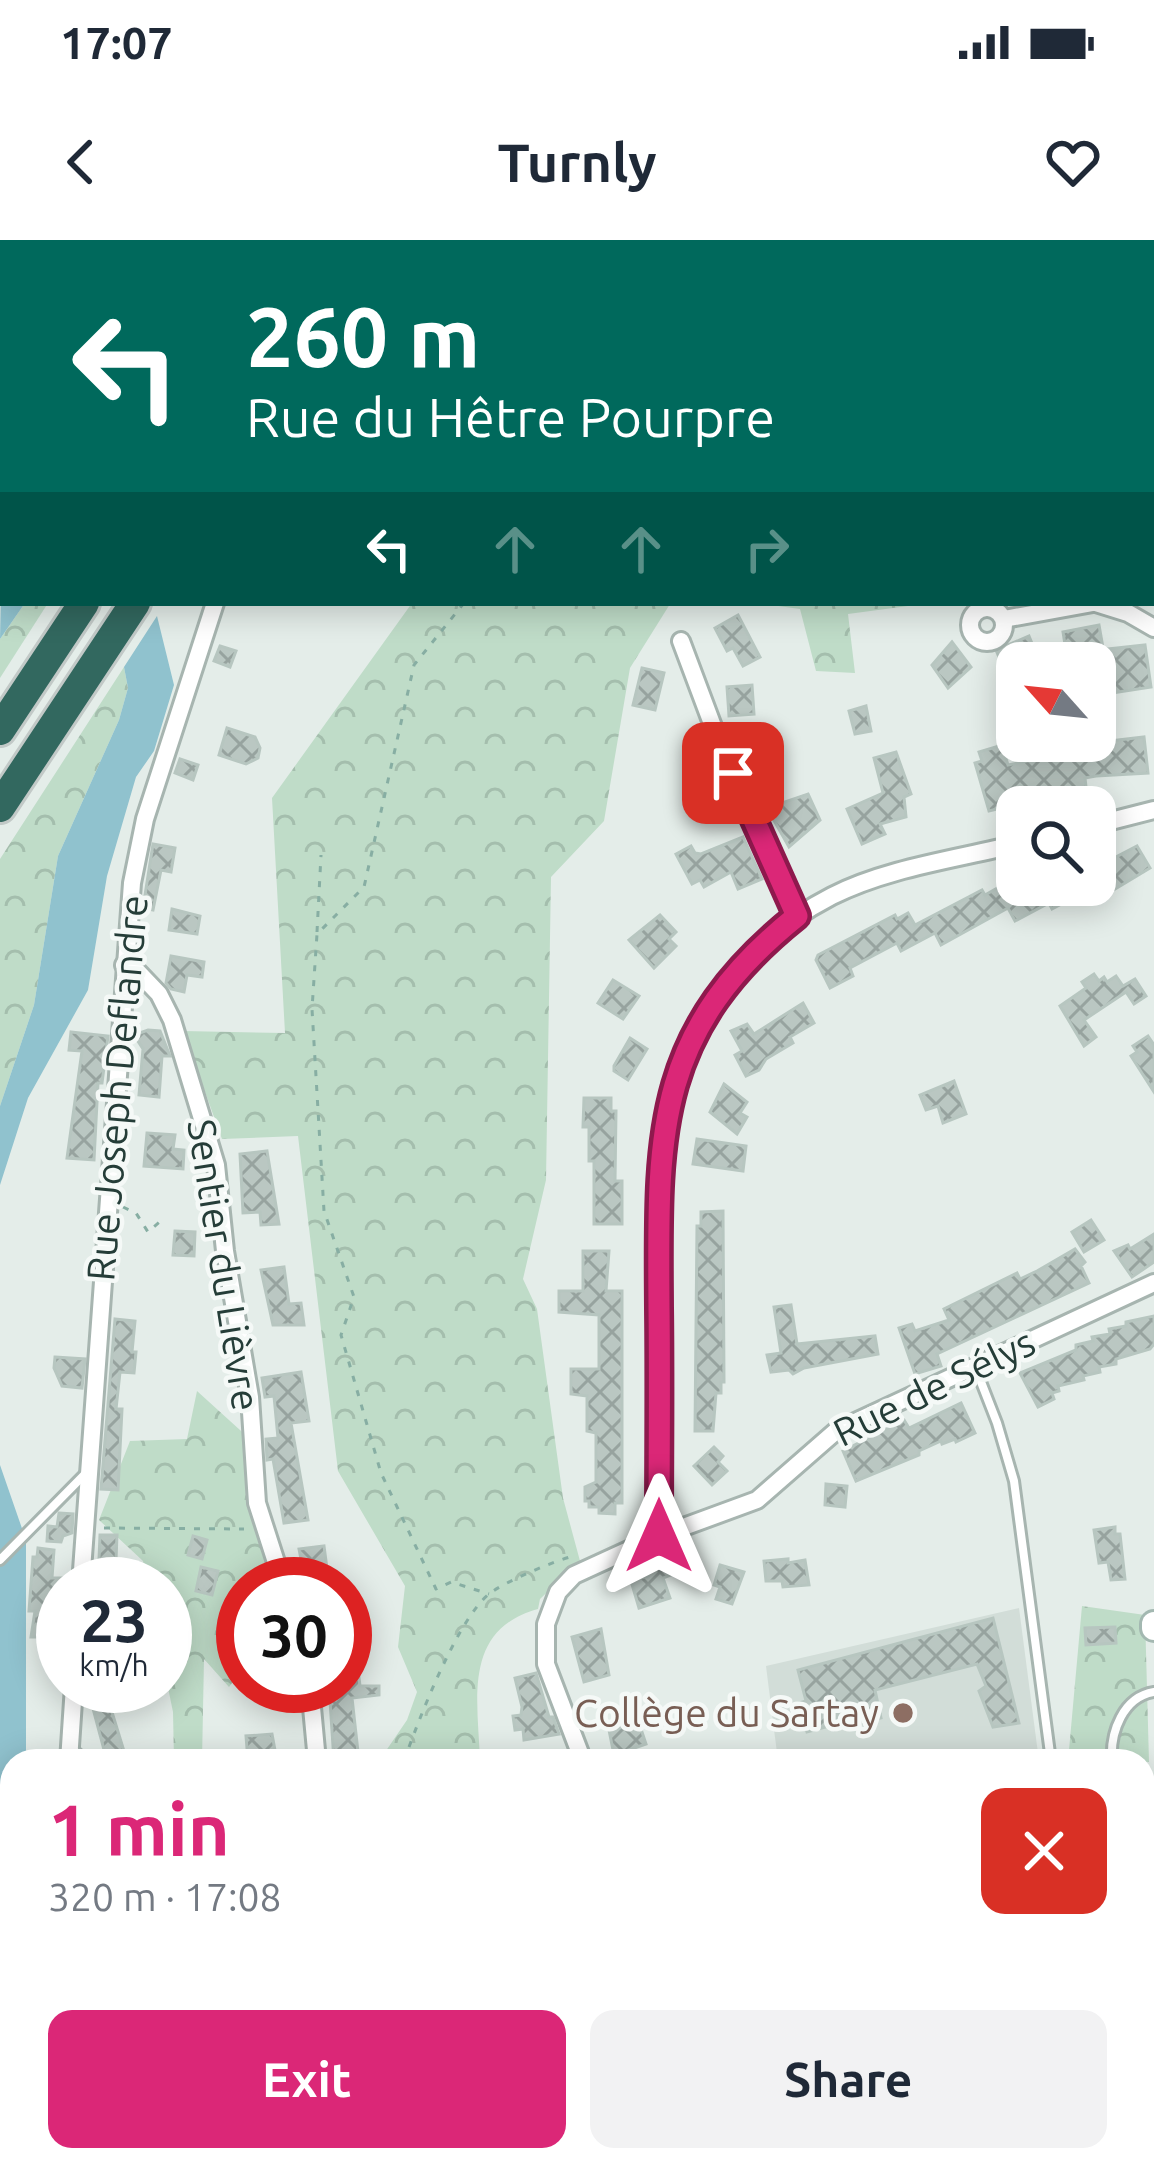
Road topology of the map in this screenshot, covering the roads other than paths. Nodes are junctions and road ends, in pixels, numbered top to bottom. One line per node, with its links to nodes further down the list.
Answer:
1 (133, 606): 10 (highway)
2 (214, 606): 15 (street, Rue Joseph Deflandre)
3 (1079, 606): 6 (street)
4 (1105, 606): 7 (street)
5 (78, 613): 9 (highway)
6 (1004, 620)
7 (1154, 628)
8 (681, 641): 14 (street)
9 (0, 730)
10 (0, 807)
11 (1154, 810): 12 (street)
12 (1116, 820)
13 (996, 849): 14 (street)
14 (797, 916): 19 (street)
15 (124, 964): 18 (street, Rue Joseph Deflandre); 21 (street, Sentier du Lièvre)
16 (1154, 1282): 17 (street, Rue de Sélys)
17 (975, 1365): 19 (street, Rue de Sélys); 29 (lane)
18 (86, 1472): 20 (street, Rue Joseph Deflandre); 22 (lane)
19 (659, 1536): 28 (street, Rue de Sélys)
20 (82, 1557)
21 (274, 1557)
22 (0, 1560)
23 (1154, 1693): 30 (lane)
24 (72, 1713): 26 (street)
25 (312, 1713): 27 (street)
26 (69, 1749)
27 (315, 1749)
28 (578, 1749)
29 (1049, 1749)
30 (1111, 1749)

